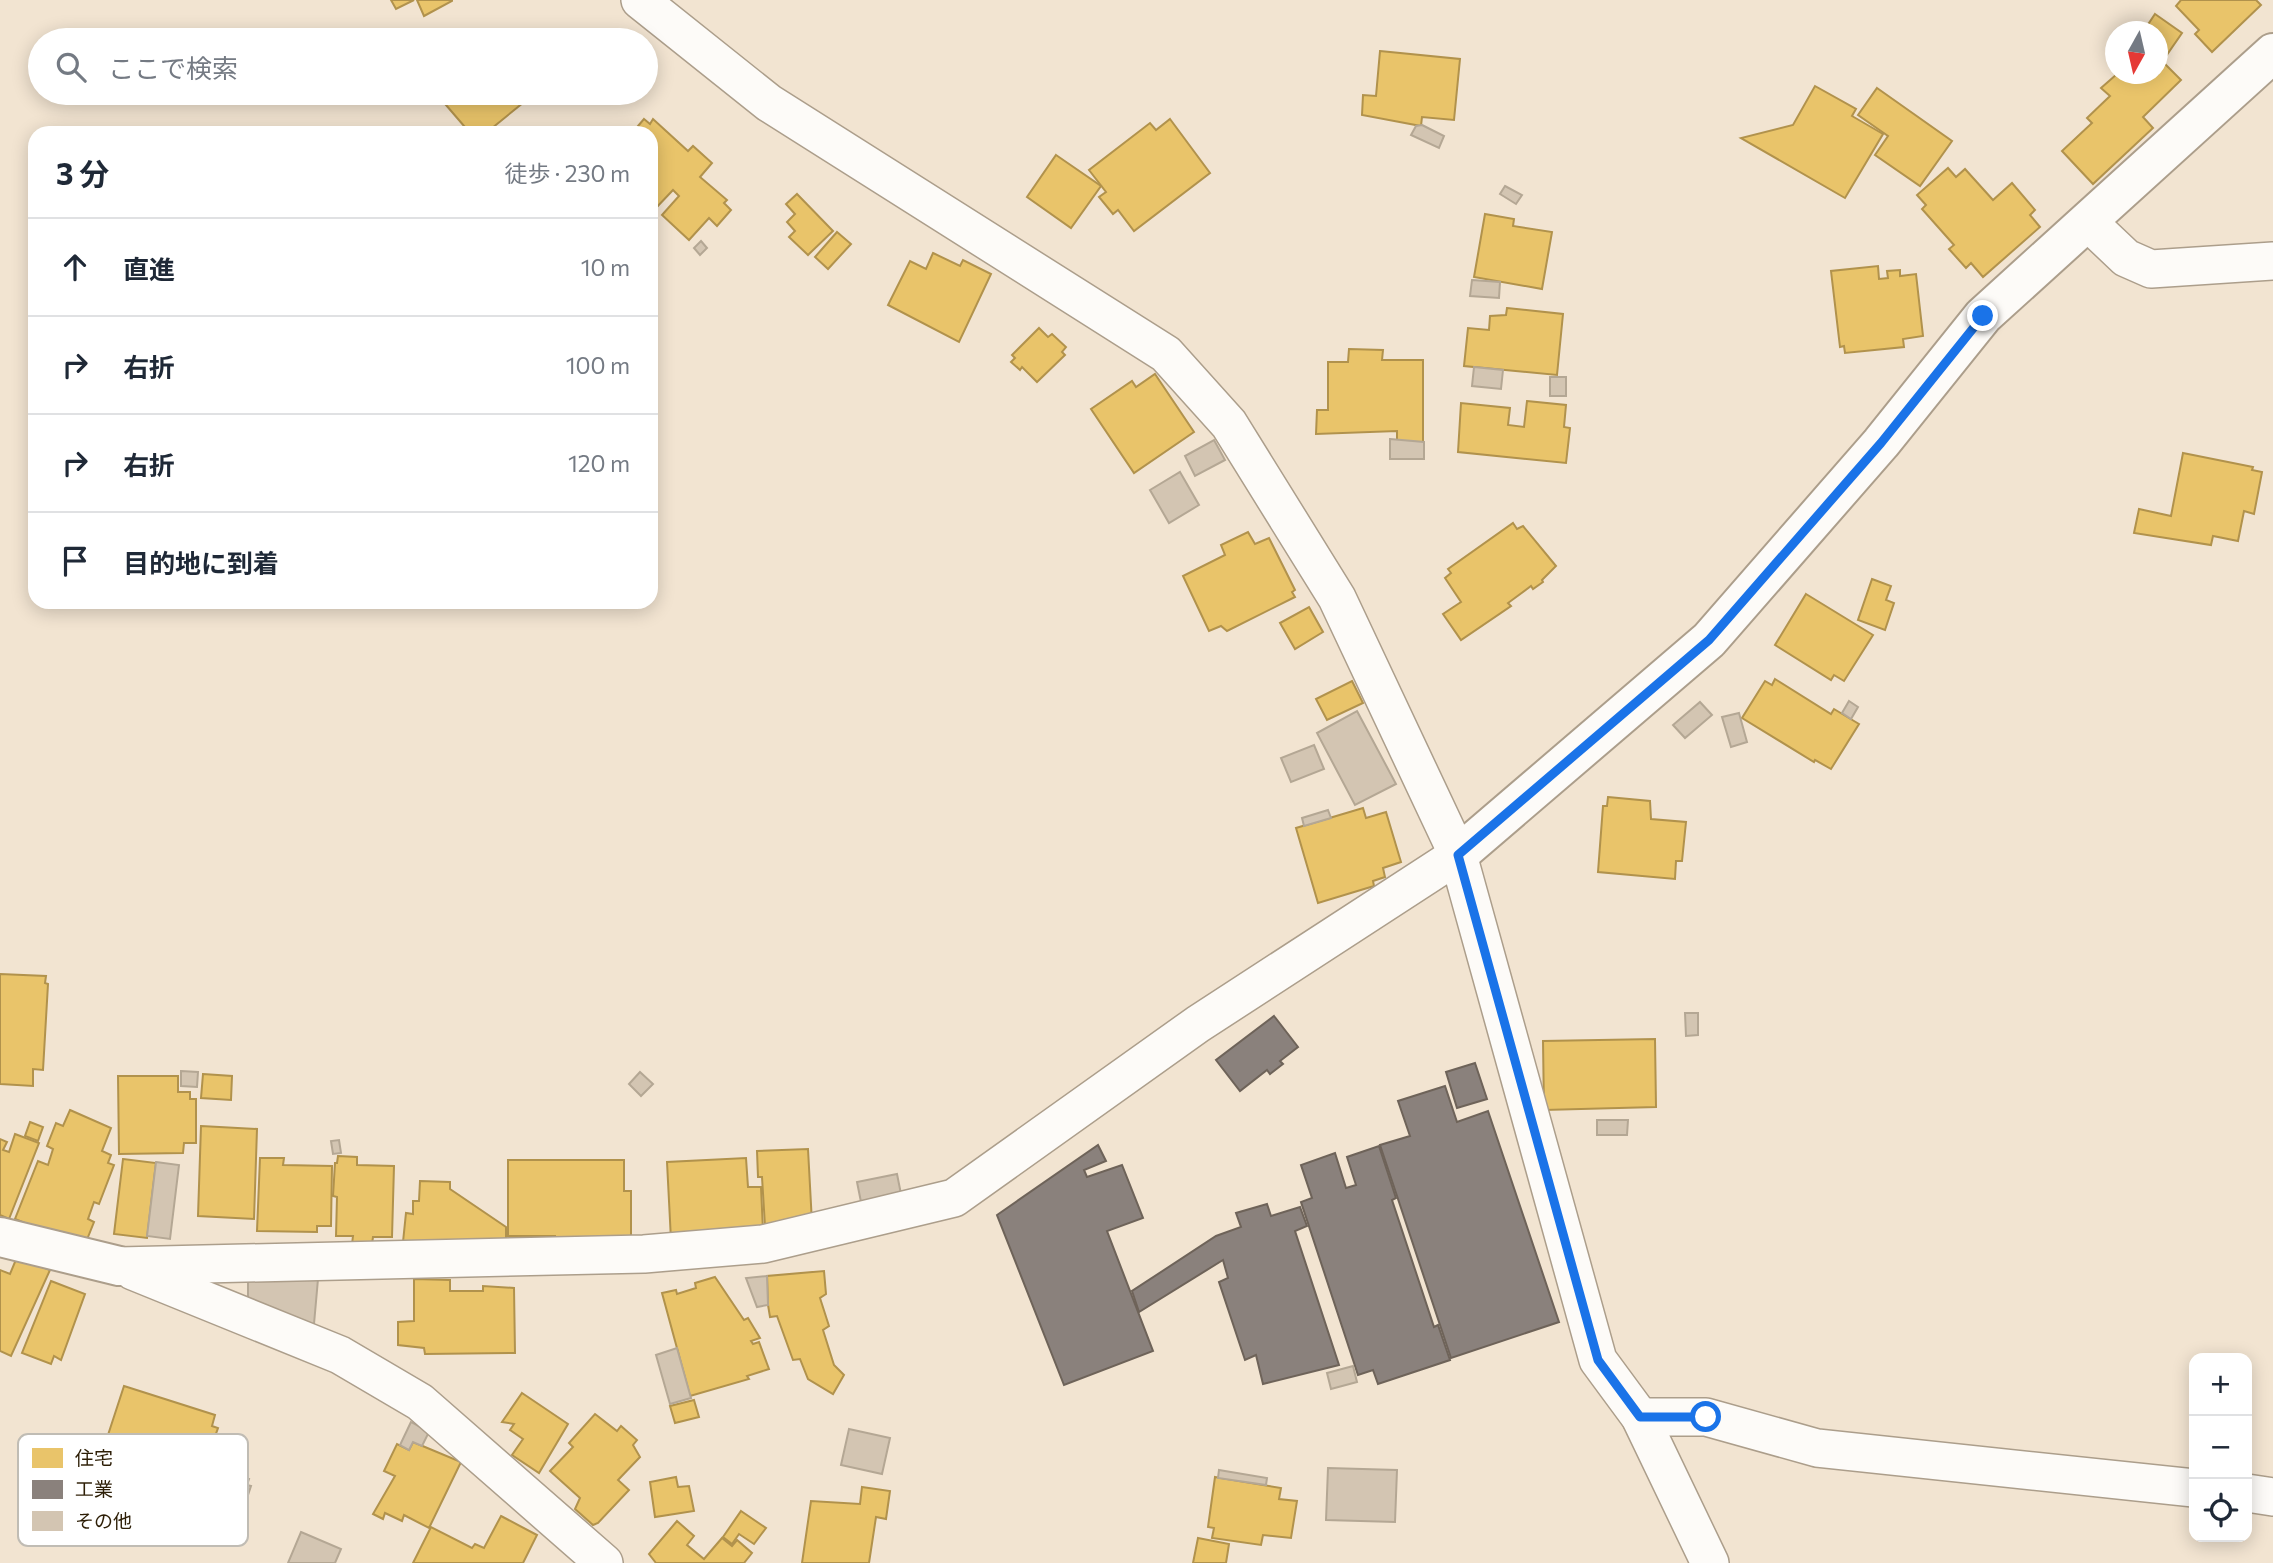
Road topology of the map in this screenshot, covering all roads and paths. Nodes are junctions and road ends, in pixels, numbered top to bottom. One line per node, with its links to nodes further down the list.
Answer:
1 (640, 0): 5 (street)
2 (2273, 53): 3 (street)
3 (2088, 222): 4 (street); 5 (street)
4 (2273, 261)
5 (1458, 855): 7 (street); 8 (street)
6 (0, 1237): 7 (street)
7 (119, 1266): 12 (street)
8 (1640, 1417): 9 (street); 13 (street)
9 (2189, 1487)
10 (2252, 1494): 11 (street)
11 (2273, 1497)
12 (604, 1563)
13 (1710, 1563)

